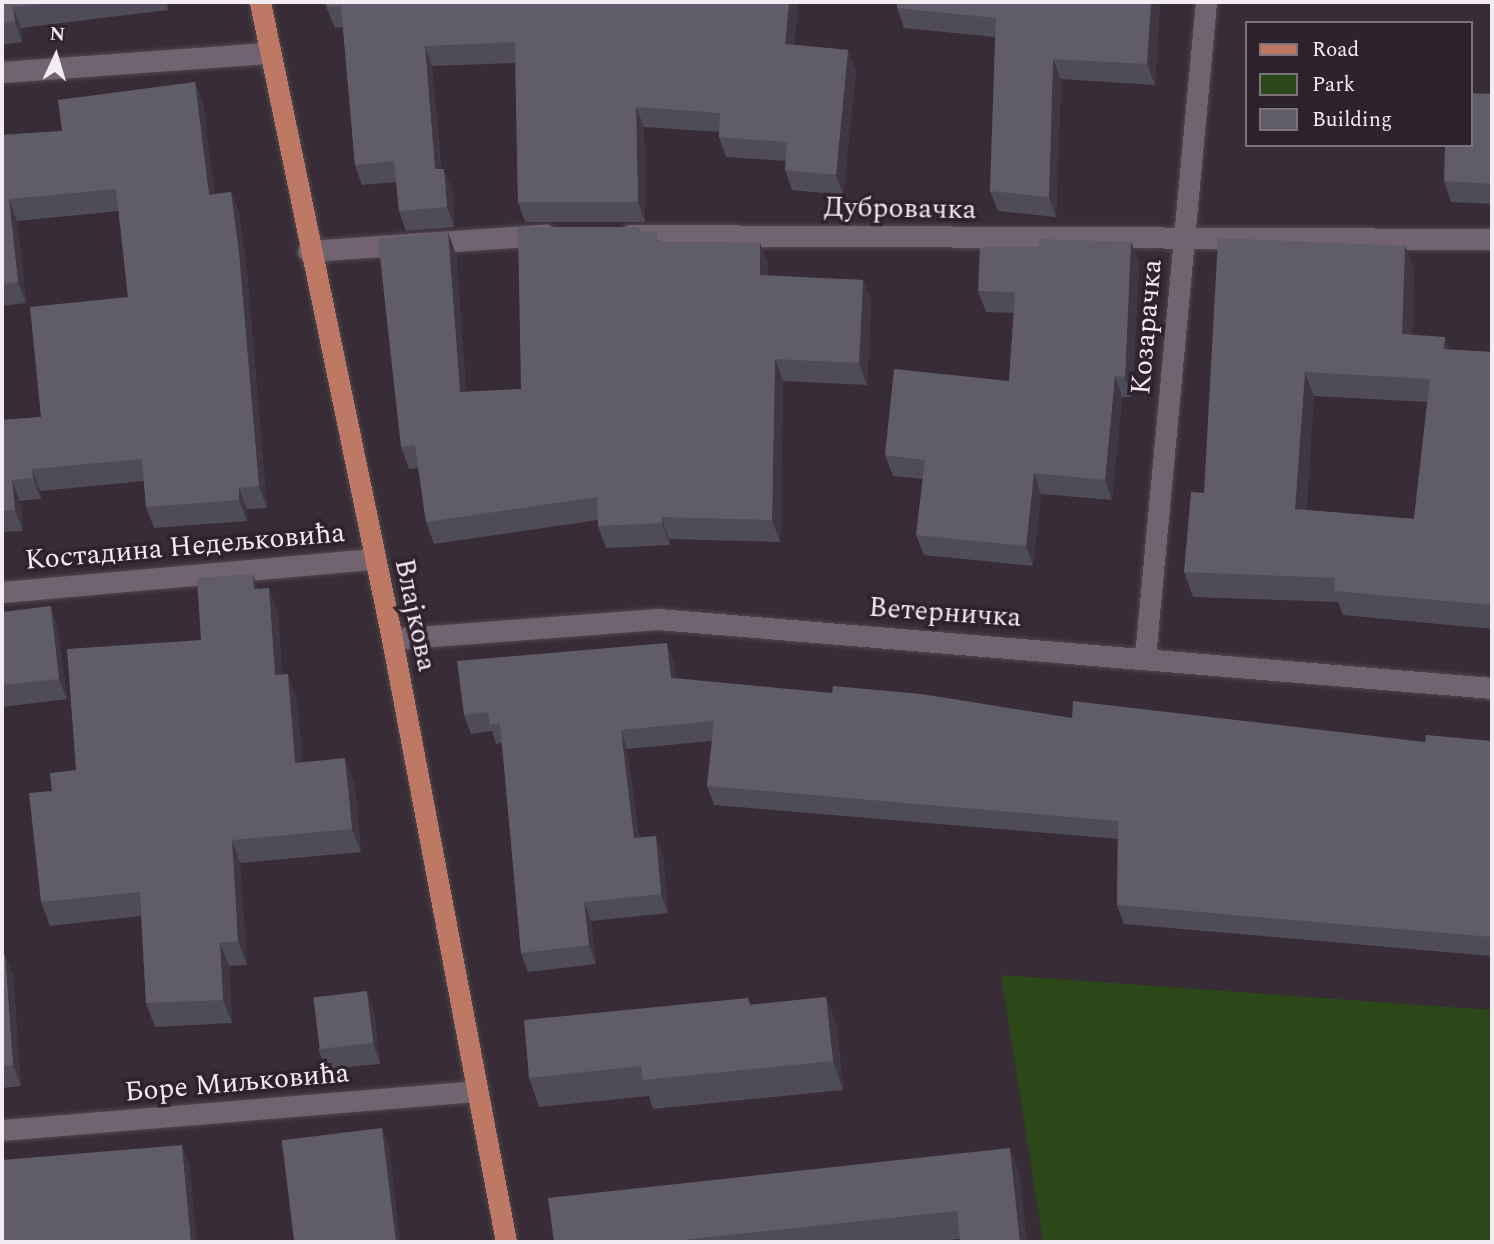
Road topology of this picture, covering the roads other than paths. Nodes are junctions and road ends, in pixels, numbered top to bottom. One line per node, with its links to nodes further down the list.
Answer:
1 (260, 2): 3 (main road, Влајкова)
2 (1206, 2): 8 (street, Козарачка)
3 (270, 53): 4 (street); 9 (main road, Влајкова)
4 (2, 72)
5 (573, 235): 9 (street)
6 (600, 235): 8 (street, Дубровачка)
7 (1492, 239): 8 (street, Дубровачка)
8 (1183, 243): 13 (street, Козарачка)
9 (308, 251): 10 (main road, Влајкова)
10 (374, 559): 11 (street, Костадина Недељковића); 12 (main road, Влајкова)
11 (2, 592)
12 (393, 639): 13 (street, Ветерничка); 15 (main road, Влајкова)
13 (1145, 657): 14 (street, Ветерничка)
14 (1492, 688)
15 (476, 1091): 16 (street, Боре Миљковића); 17 (main road, Влајкова)
16 (2, 1130)
17 (506, 1242)

